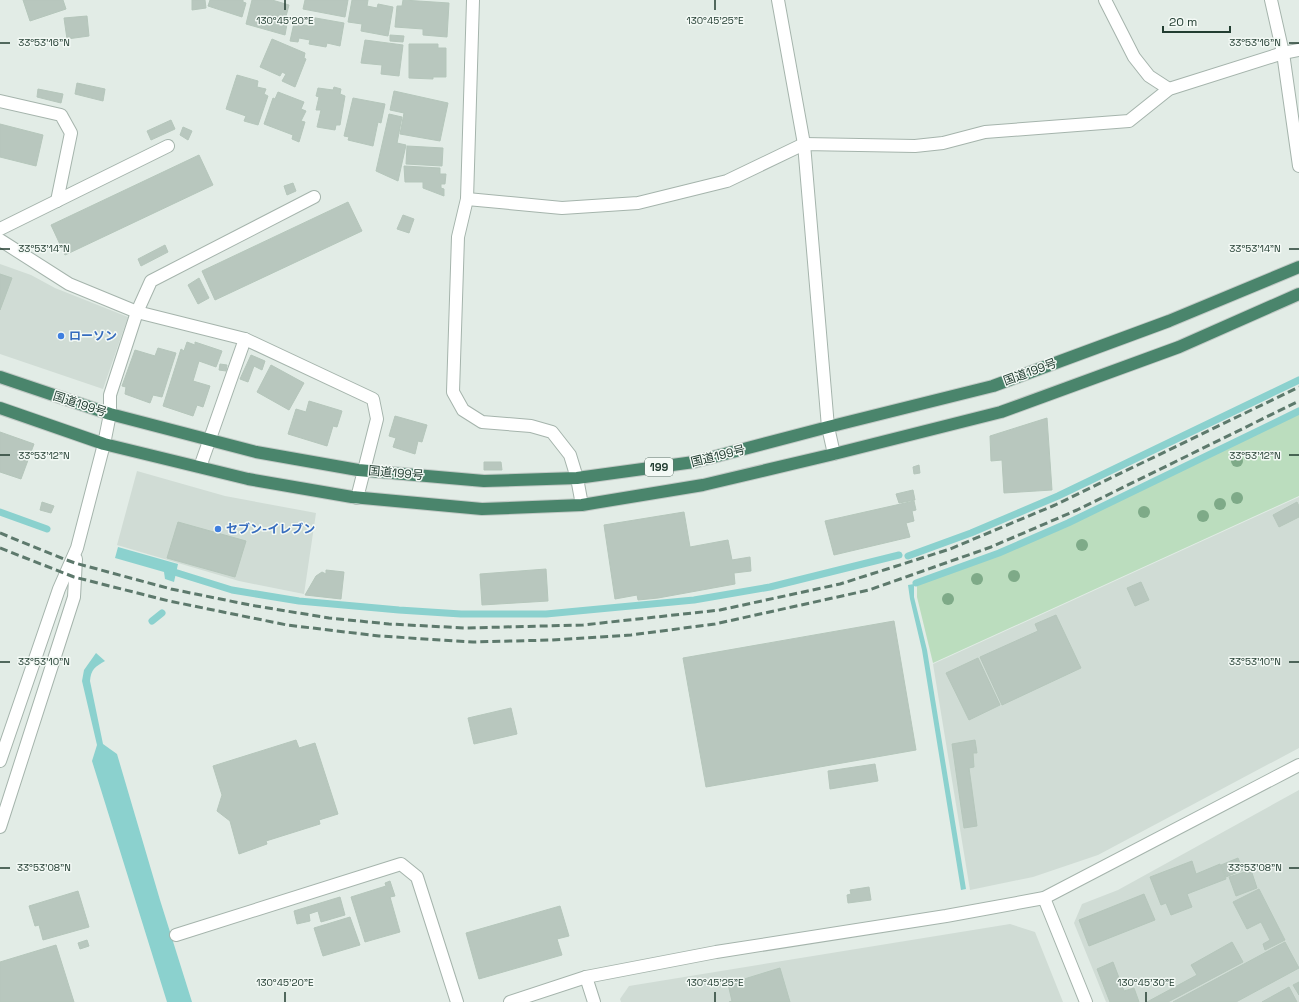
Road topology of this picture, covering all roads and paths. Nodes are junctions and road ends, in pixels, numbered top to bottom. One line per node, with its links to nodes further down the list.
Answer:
1 (473, 0): 13 (street)
2 (778, 0): 9 (street)
3 (1105, 0): 7 (street)
4 (1271, 0): 6 (street)
5 (1299, 50): 6 (street)
6 (1283, 53): 7 (street); 11 (street)
7 (1169, 89): 9 (street)
8 (0, 101): 14 (street)
9 (804, 144): 13 (street); 24 (street)
10 (168, 146): 14 (street)
11 (1299, 166)
12 (314, 197): 19 (street)
13 (467, 199): 30 (street)
14 (57, 201): 15 (street)
15 (0, 229)
16 (0, 240): 19 (street)
17 (1299, 267): 24 (highway, 国道199号 / 199)
18 (1299, 294): 27 (highway, 国道199号 / 199)
19 (137, 312): 20 (street); 23 (street)
20 (245, 339): 25 (street); 29 (street)
21 (0, 377): 23 (highway, 国道199号 / 199)
22 (0, 408): 26 (highway, 国道199号 / 199)
23 (110, 414): 25 (highway, 国道199号 / 199); 26 (street)
24 (828, 427): 27 (street); 30 (highway, 国道199号 / 199)
25 (210, 440): 28 (street); 29 (highway, 国道199号 / 199)
26 (104, 444): 28 (highway, 国道199号 / 199); 33 (street)
27 (834, 454): 32 (highway, 国道199号 / 199)
28 (200, 467): 31 (highway, 国道199号 / 199)
29 (364, 471): 30 (highway, 国道199号 / 199); 31 (street)
30 (577, 478): 32 (street)
31 (357, 498): 32 (highway, 国道199号 / 199)
32 (582, 505)
33 (77, 548): 34 (street); 36 (street)
34 (0, 761)
35 (1299, 765): 37 (street)
36 (0, 827)
37 (1044, 898): 39 (street); 43 (street)
38 (176, 935): 40 (street)
39 (586, 977): 41 (street); 42 (street)
40 (457, 1002)
41 (510, 1002)
42 (594, 1002)
43 (1086, 1002)

